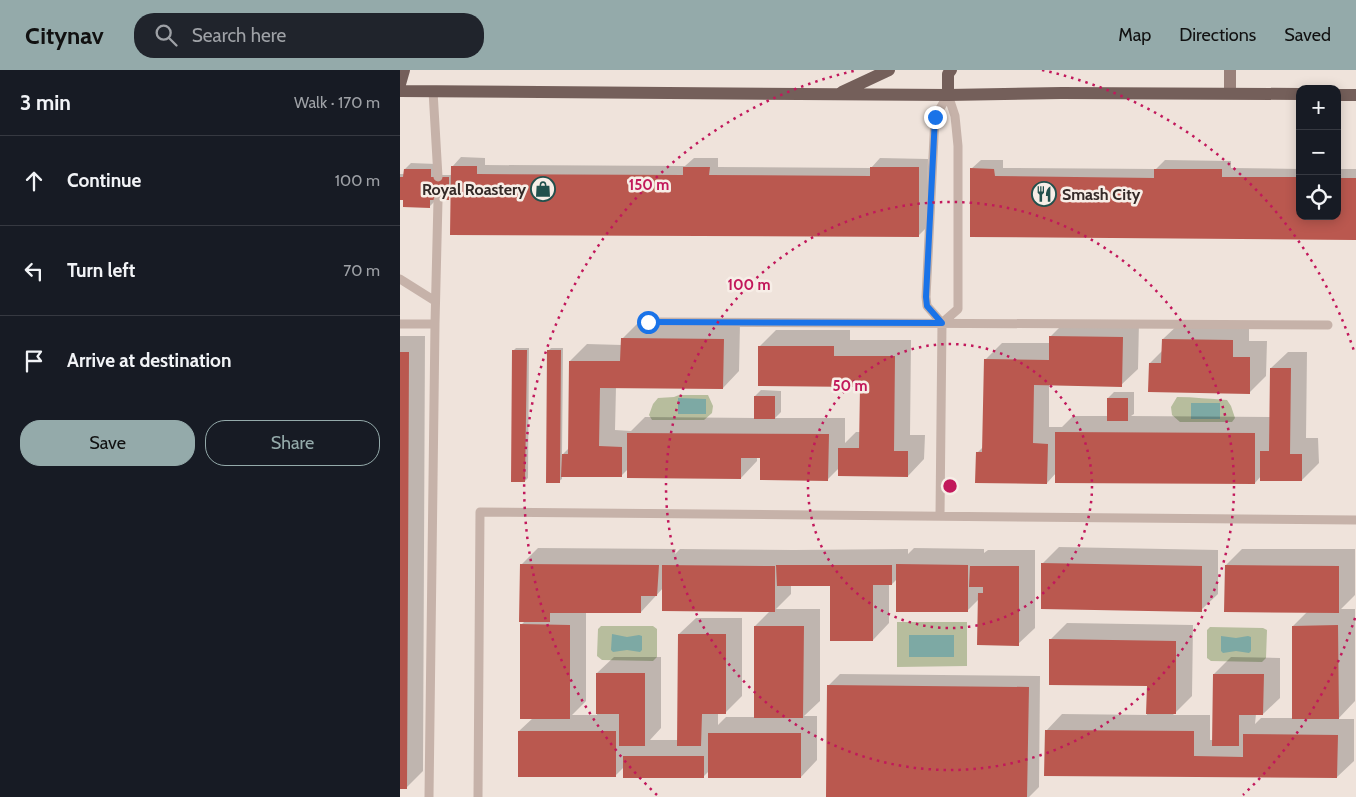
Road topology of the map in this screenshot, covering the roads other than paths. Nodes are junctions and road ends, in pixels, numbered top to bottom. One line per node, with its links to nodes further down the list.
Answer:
1 (404, 70): 5 (main road)
2 (889, 70): 9 (main road)
3 (951, 70): 11 (main road)
4 (1230, 70): 8 (street)
5 (400, 84)
6 (400, 91): 7 (main road)
7 (433, 91): 9 (main road); 14 (lane)
8 (1230, 93): 10 (main road); 11 (main road)
9 (838, 94): 11 (main road)
10 (1296, 94)
11 (948, 95): 19 (lane); 19 (lane)
12 (1341, 95): 13 (main road)
13 (1356, 95)
14 (438, 177)
15 (438, 200): 17 (lane)
16 (400, 278): 17 (lane)
17 (435, 301): 21 (lane)
18 (648, 322): 19 (lane)
19 (942, 323): 22 (lane); 23 (lane)
20 (400, 324): 21 (lane)
21 (435, 324): 25 (lane)
22 (1328, 325)
23 (940, 516): 24 (lane); 26 (lane)
24 (1356, 520)
25 (429, 797)
26 (478, 797)

